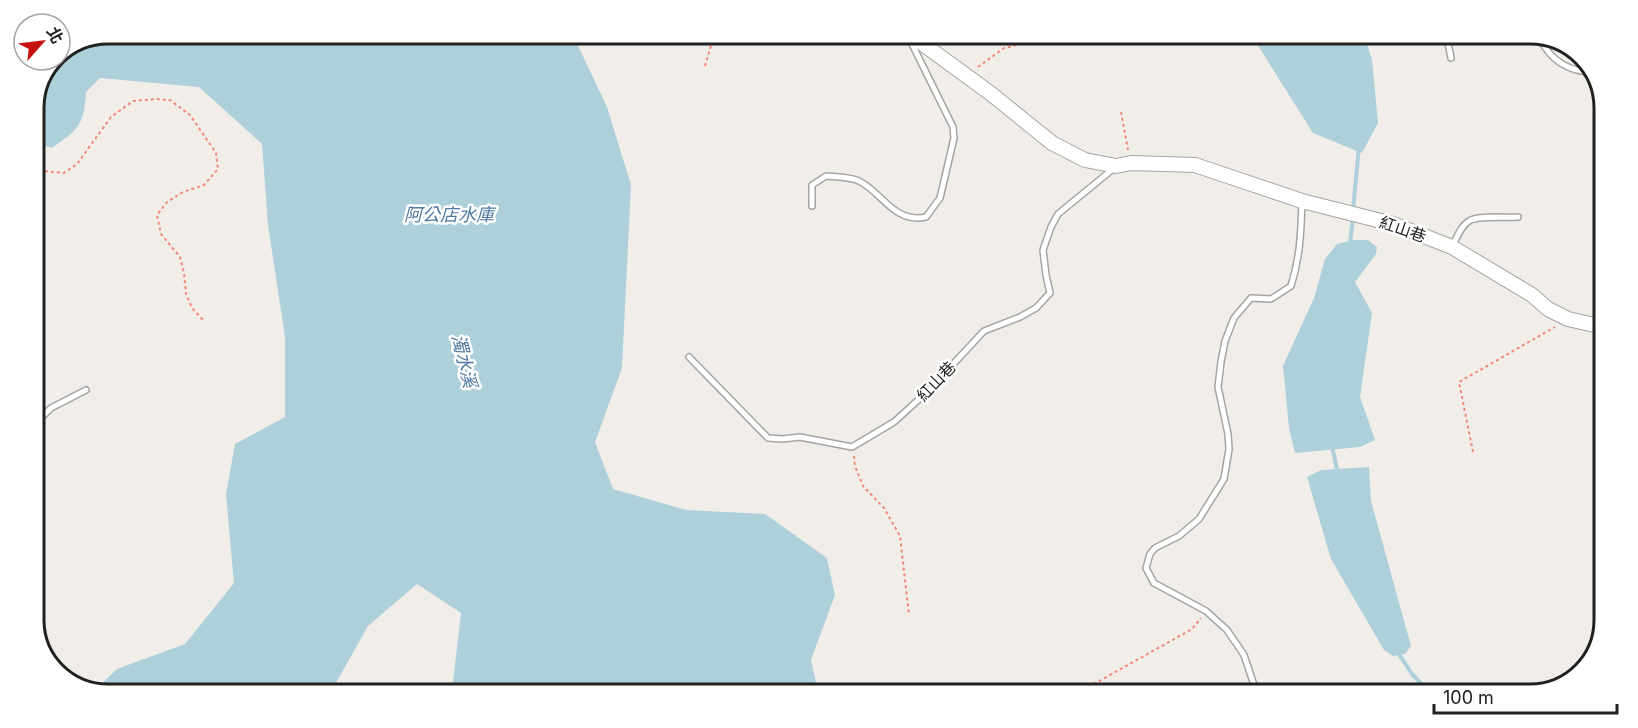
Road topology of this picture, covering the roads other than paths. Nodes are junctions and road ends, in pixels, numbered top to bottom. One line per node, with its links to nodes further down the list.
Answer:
1 (913, 43): 9 (lane)
2 (920, 43): 7 (street, 紅山巷)
3 (1448, 43): 5 (lane)
4 (1543, 45): 6 (lane)
5 (1451, 58)
6 (1584, 72)
7 (1116, 166): 8 (street, 紅山巷); 13 (lane, 紅山巷)
8 (1302, 201): 11 (street, 紅山巷); 16 (lane)
9 (812, 206)
10 (1518, 218): 11 (lane)
11 (1452, 247): 12 (street, 紅山巷)
12 (1594, 326)
13 (689, 357)
14 (86, 390): 15 (lane)
15 (44, 415)
16 (1254, 684)

